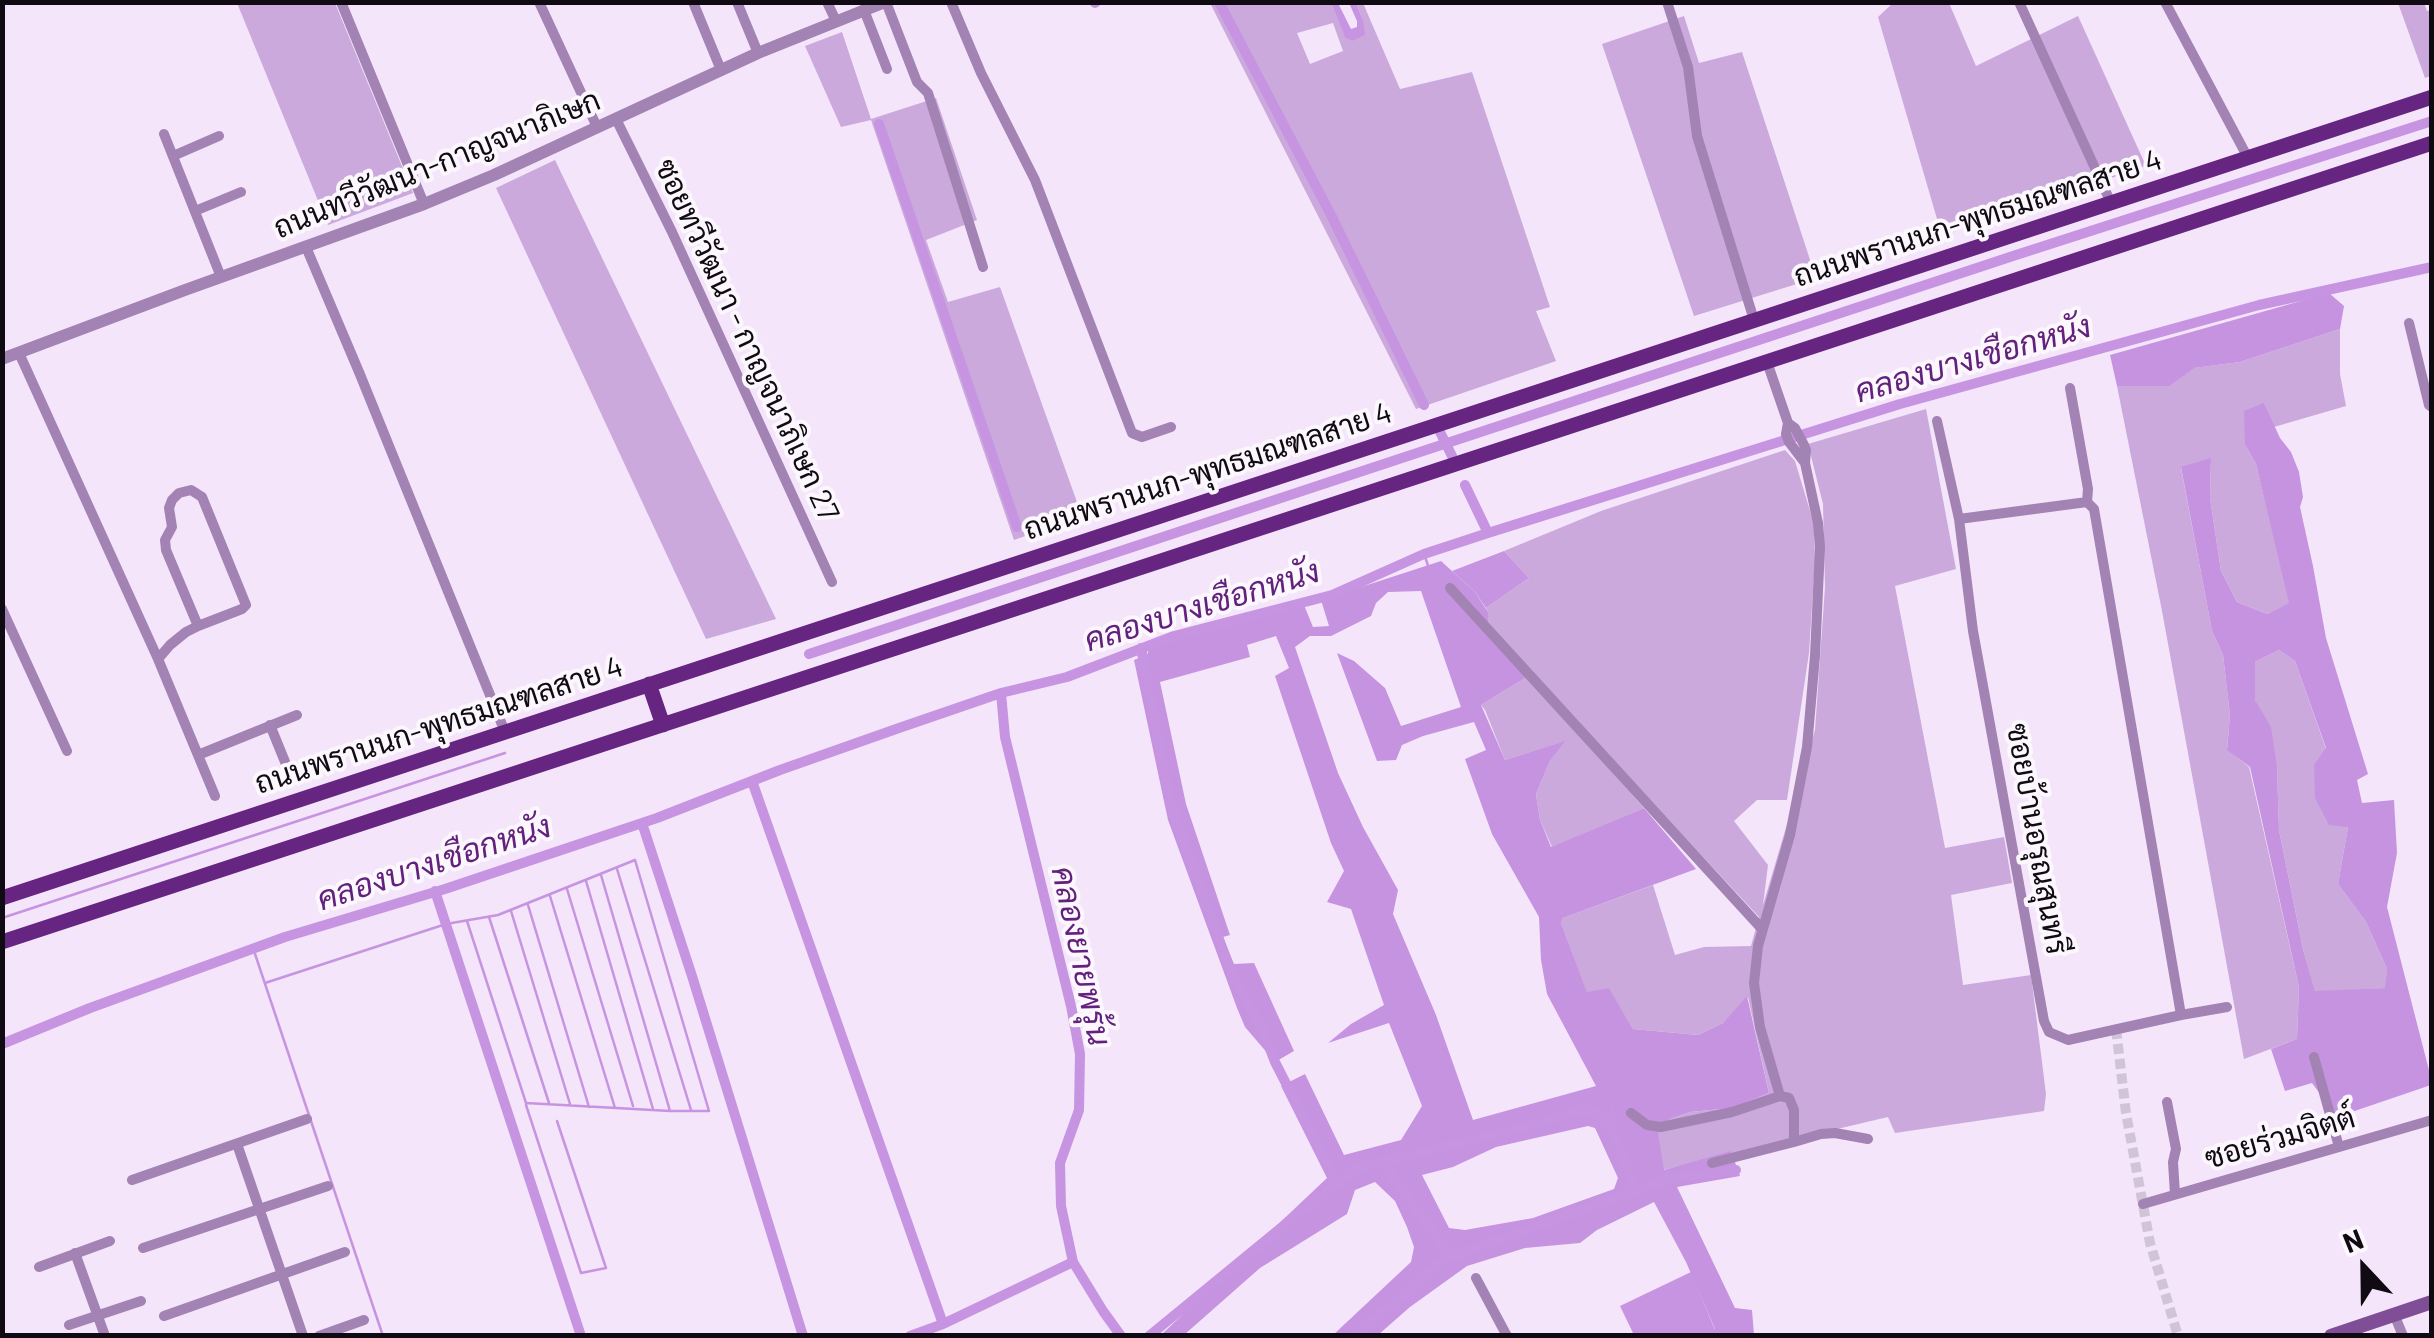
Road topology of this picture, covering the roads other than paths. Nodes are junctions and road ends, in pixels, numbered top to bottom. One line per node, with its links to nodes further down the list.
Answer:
1 (341, 2): 26 (street)
2 (539, 2): 18 (street)
3 (694, 2): 15 (street)
4 (737, 2): 13 (street)
5 (827, 2): 12 (street)
6 (886, 2): 11 (street, ถนนทวีวัฒนา-กาญจนาภิเษก); 29 (street)
7 (951, 2): 39 (street)
8 (1667, 2): 31 (street)
9 (2019, 2): 25 (street)
10 (2165, 2): 23 (street)
11 (864, 10): 12 (street, ถนนทวีวัฒนา-กาญจนาภิเษก); 14 (street)
12 (836, 21): 13 (street, ถนนทวีวัฒนา-กาญจนาภิเษก)
13 (758, 53): 15 (street, ถนนทวีวัฒนา-กาญจนาภิเษก)
14 (887, 69)
15 (721, 70): 17 (street, ถนนทวีวัฒนา-กาญจนาภิเษก)
16 (2432, 97): 23 (main road, ถนนพรานนก-พุทธมณฑลสาย 4)
17 (616, 118): 18 (street, ถนนทวีวัฒนา-กาญจนาภิเษก); 42 (street, ซอยทวีวัฒนา - กาญจนาภิเษก 27)
18 (597, 127): 26 (street, ถนนทวีวัฒนา-กาญจนาภิเษก)
19 (164, 134): 22 (street)
20 (219, 136): 22 (street)
21 (2432, 144): 35 (main road)
22 (172, 156): 27 (street)
23 (2248, 158): 25 (main road, ถนนพรานนก-พุทธมณฑลสาย 4)
24 (241, 192): 27 (street)
25 (2111, 203): 31 (main road, ถนนพรานนก-พุทธมณฑลสาย 4)
26 (424, 204): 28 (street, ถนนทวีวัฒนา-กาญจนาภิเษก)
27 (194, 211): 30 (street)
28 (306, 247): 30 (street, ถนนทวีวัฒนา-กาญจนาภิเษก); 51 (street)
29 (983, 267)
30 (221, 277): 33 (street, ถนนทวีวัฒนา-กาญจนาภิเษก)
31 (1754, 320): 47 (main road, ถนนพรานนก-พุทธมณฑลสาย 4)
32 (2409, 323): 37 (street)
33 (19, 353): 34 (street, ถนนทวีวัฒนา-กาญจนาภิเษก); 46 (street)
34 (2, 360)
35 (1767, 362): 49 (main road); 57 (street)
36 (2070, 388): 40 (street)
37 (2432, 407)
38 (1937, 421): 41 (street, ซอยบ้านอรุณสุนทรี)
39 (1171, 427)
40 (2088, 502): 41 (street); 60 (street)
41 (1959, 518): 60 (street, ซอยบ้านอรุณสุนทรี)
42 (832, 582)
43 (1450, 588): 57 (street)
44 (2, 609): 52 (street)
45 (198, 626): 45 (street); 46 (street)
46 (158, 660): 53 (street)
47 (649, 684): 49 (main road); 51 (main road, ถนนพรานนก-พุทธมณฑลสาย 4)
48 (297, 715): 50 (street)
49 (662, 725): 58 (main road)
50 (270, 726): 53 (street); 54 (street)
51 (505, 732): 56 (main road, ถนนพรานนก-พุทธมณฑลสาย 4)
52 (67, 750)
53 (198, 754): 55 (street)
54 (290, 774)
55 (215, 796)
56 (2, 898)
57 (1762, 929): 62 (street)
58 (2, 942)
59 (2227, 1008): 60 (street, ซอยบ้านอรุณสุนทรี)
60 (2181, 1015)
61 (2314, 1058): 70 (street)
62 (1780, 1096): 64 (street); 68 (street)
63 (2167, 1102): 74 (street)
64 (1631, 1113)
65 (307, 1119): 69 (street)
66 (2432, 1120): 70 (street, ซอยร่วมจิตต์)
67 (1868, 1139): 68 (street)
68 (1794, 1142): 71 (street)
69 (237, 1144): 72 (street); 76 (street)
70 (2339, 1146): 74 (street, ซอยร่วมจิตต์)
71 (1712, 1163)
72 (132, 1180)
73 (328, 1186): 76 (street)
74 (2175, 1194): 75 (street, ซอยร่วมจิตต์)
75 (2143, 1204)
76 (260, 1208): 78 (street); 82 (street)
77 (110, 1240): 80 (street)
78 (143, 1248)
79 (345, 1252): 82 (street)
80 (76, 1253): 81 (street); 87 (street)
81 (38, 1267)
82 (281, 1275): 88 (street); 92 (street)
83 (1476, 1278): 94 (street)
84 (142, 1301): 87 (street)
85 (2432, 1302): 86 (main road)
86 (2394, 1314): 95 (main road); 96 (street)
87 (98, 1316): 90 (street); 91 (street)
88 (164, 1316)
89 (364, 1320): 93 (street)
90 (70, 1325)
91 (104, 1336)
92 (303, 1336)
93 (319, 1336)
94 (1507, 1336)
95 (2332, 1336)
96 (2403, 1336)

